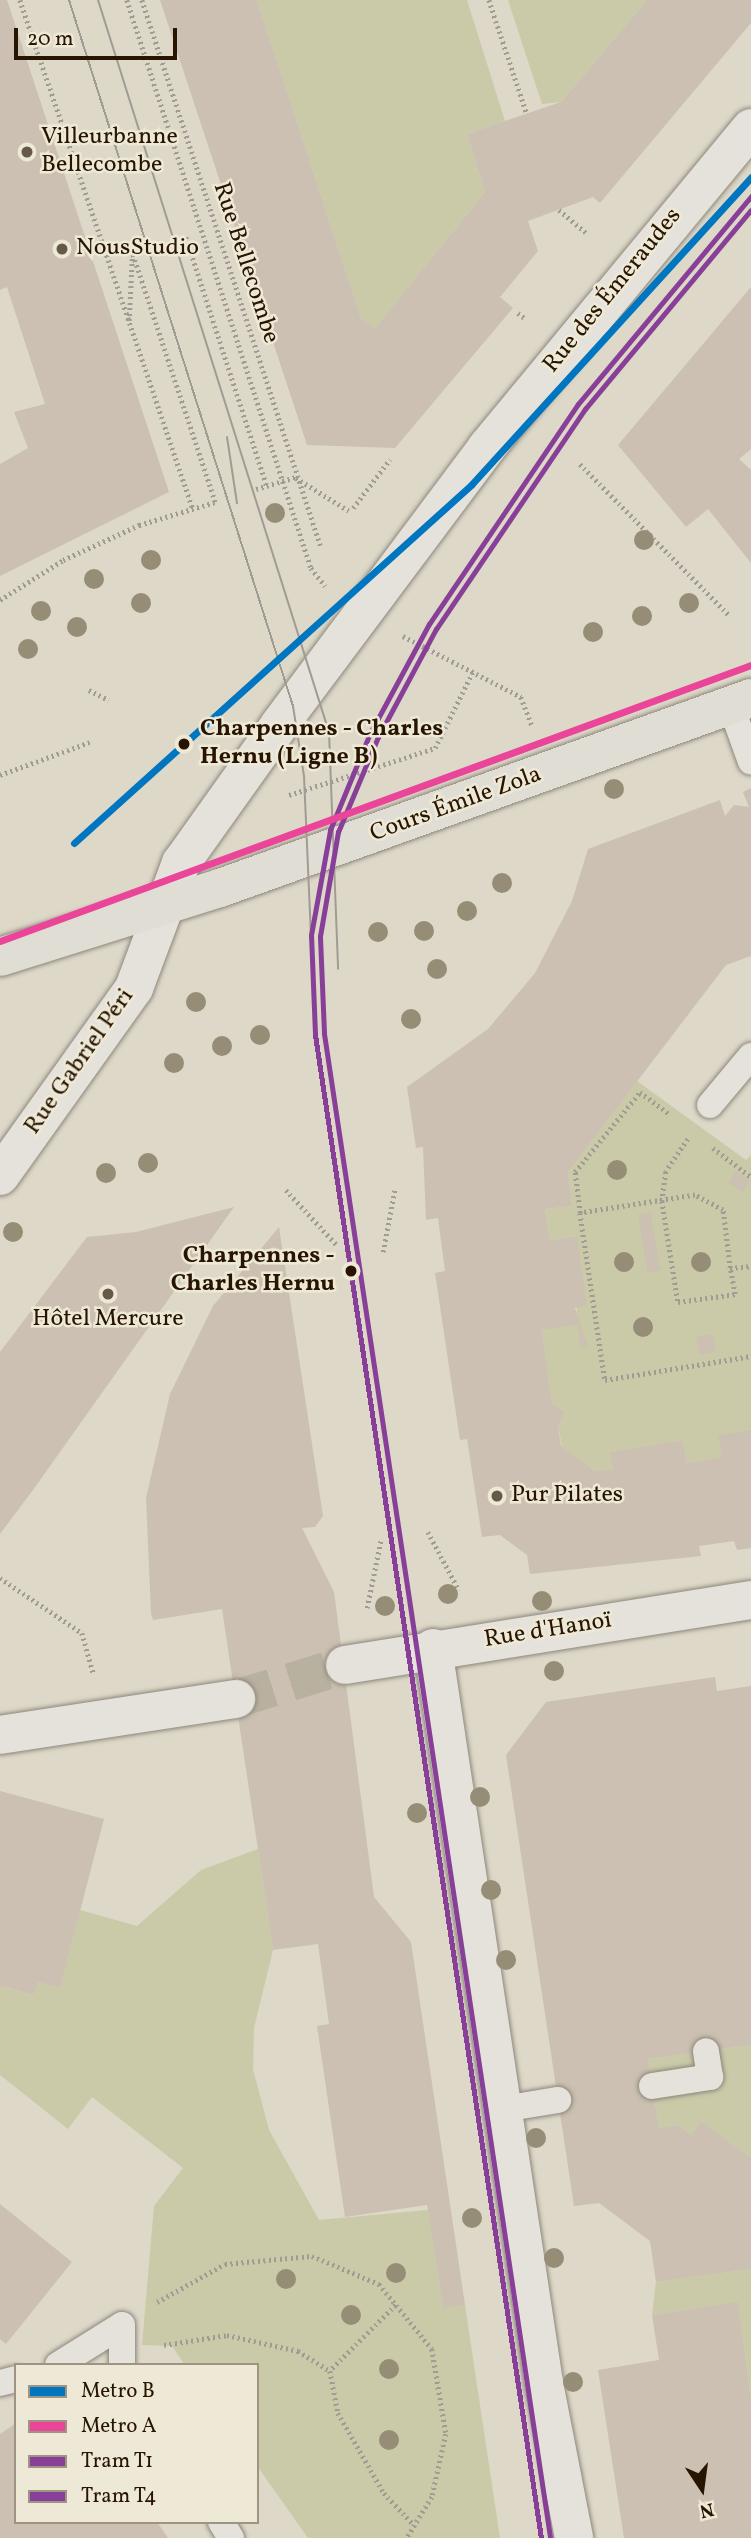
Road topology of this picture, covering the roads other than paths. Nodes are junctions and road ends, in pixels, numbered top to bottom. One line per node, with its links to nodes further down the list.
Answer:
1 (751, 128): 4 (street, Rue des Émeraudes)
2 (741, 702): 3 (lane); 4 (main road, Cours Émile Zola)
3 (751, 762)
4 (167, 904): 5 (main road, Cours Émile Zola); 8 (street, Rue Gabriel Péri)
5 (0, 957)
6 (751, 1056): 7 (lane)
7 (710, 1105)
8 (0, 1176)
9 (751, 1600): 10 (street, Rue d'Hanoï)
10 (433, 1648): 11 (street, Rue d'Hanoï); 17 (street)
11 (345, 1665)
12 (236, 1699): 13 (street)
13 (0, 1735)
14 (706, 2051): 15 (lane)
15 (652, 2086)
16 (558, 2100): 17 (lane)
17 (503, 2109): 20 (street)
18 (61, 2363): 19 (lane)
19 (122, 2363)
20 (574, 2538)

